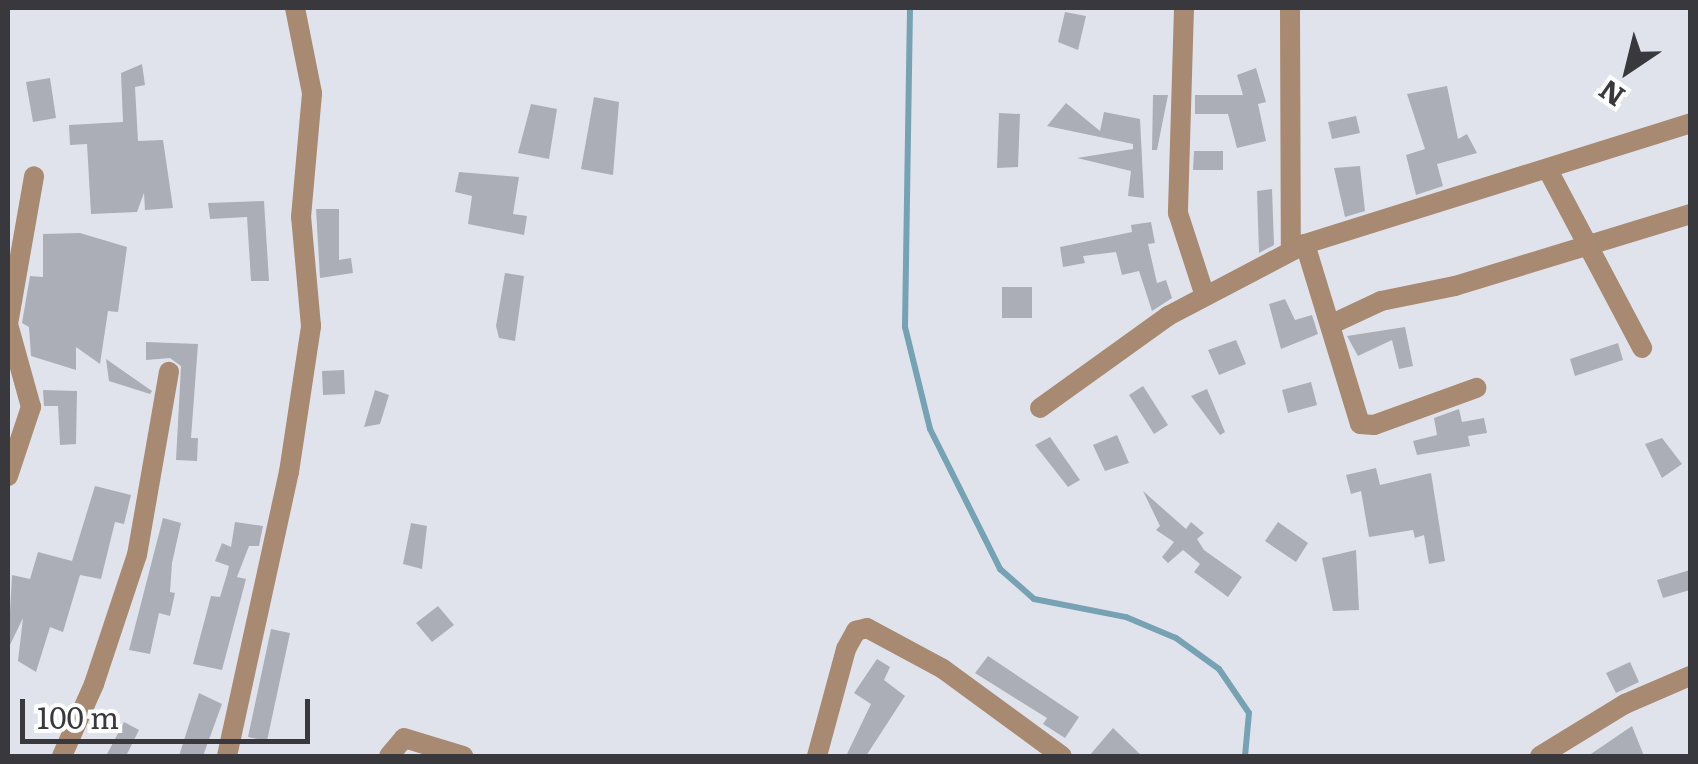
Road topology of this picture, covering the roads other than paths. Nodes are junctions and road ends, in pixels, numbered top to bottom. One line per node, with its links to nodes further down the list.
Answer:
1 (295, 8): 19 (street)
2 (1184, 8): 10 (street)
3 (1290, 8): 9 (street)
4 (1690, 124): 5 (street)
5 (1549, 172): 8 (street); 9 (street)
6 (34, 176): 16 (street)
7 (1690, 214): 8 (street)
8 (1586, 243): 11 (street); 12 (street)
9 (1298, 248): 10 (street); 11 (street)
10 (1205, 296): 15 (street)
11 (1332, 324): 14 (street)
12 (1642, 348)
13 (169, 372): 18 (street)
14 (1476, 388)
15 (1040, 408)
16 (8, 476)
17 (1690, 676): 24 (street)
18 (62, 756)
19 (227, 756)
20 (389, 756): 21 (street)
21 (463, 756)
22 (817, 756): 23 (street)
23 (1062, 756)
24 (1540, 756)

